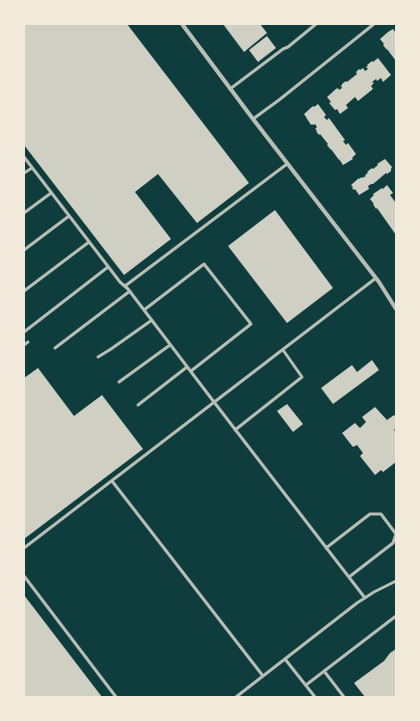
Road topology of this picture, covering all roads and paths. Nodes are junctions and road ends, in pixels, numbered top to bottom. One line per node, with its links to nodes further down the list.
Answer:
1 (182, 24): 4 (street)
2 (316, 24): 4 (lane)
3 (374, 24): 5 (lane)
4 (230, 89): 5 (street)
5 (253, 119): 7 (street)
6 (24, 157): 8 (lane)
7 (287, 164): 16 (street); 17 (lane)
8 (32, 168): 9 (lane); 10 (lane)
9 (24, 174)
10 (51, 193): 11 (lane); 12 (lane)
11 (24, 213)
12 (69, 216): 13 (lane); 14 (lane)
13 (89, 242): 15 (lane); 18 (lane)
14 (24, 250)
15 (108, 267): 17 (lane); 23 (lane)
16 (376, 278): 20 (street); 28 (lane)
17 (125, 286): 19 (lane)
18 (24, 291)
19 (130, 292): 21 (lane); 27 (lane)
20 (396, 309)
21 (144, 310): 22 (lane); 31 (lane)
22 (152, 320): 26 (lane); 29 (lane)
23 (24, 332)
24 (28, 342): 25 (lane)
25 (24, 345)
26 (170, 345): 30 (lane); 32 (lane)
27 (55, 348)
28 (283, 350): 33 (lane); 35 (lane)
29 (98, 357)
30 (187, 367): 31 (lane); 34 (lane)
31 (191, 371): 33 (lane)
32 (119, 382)
33 (214, 402): 35 (lane); 36 (lane)
34 (138, 406)
35 (235, 430): 38 (lane)
36 (112, 481): 37 (lane); 46 (lane)
37 (24, 548)
38 (326, 548): 40 (lane); 40 (lane)
39 (24, 576): 48 (lane)
40 (349, 577): 42 (lane)
41 (396, 581): 42 (lane)
42 (365, 598): 44 (lane)
43 (396, 616): 45 (lane)
44 (286, 659): 46 (lane); 47 (lane)
45 (324, 671): 47 (lane); 51 (lane)
46 (263, 676): 49 (lane)
47 (306, 685): 50 (lane)
48 (116, 697)
49 (236, 697)
50 (315, 697)
51 (344, 697)

